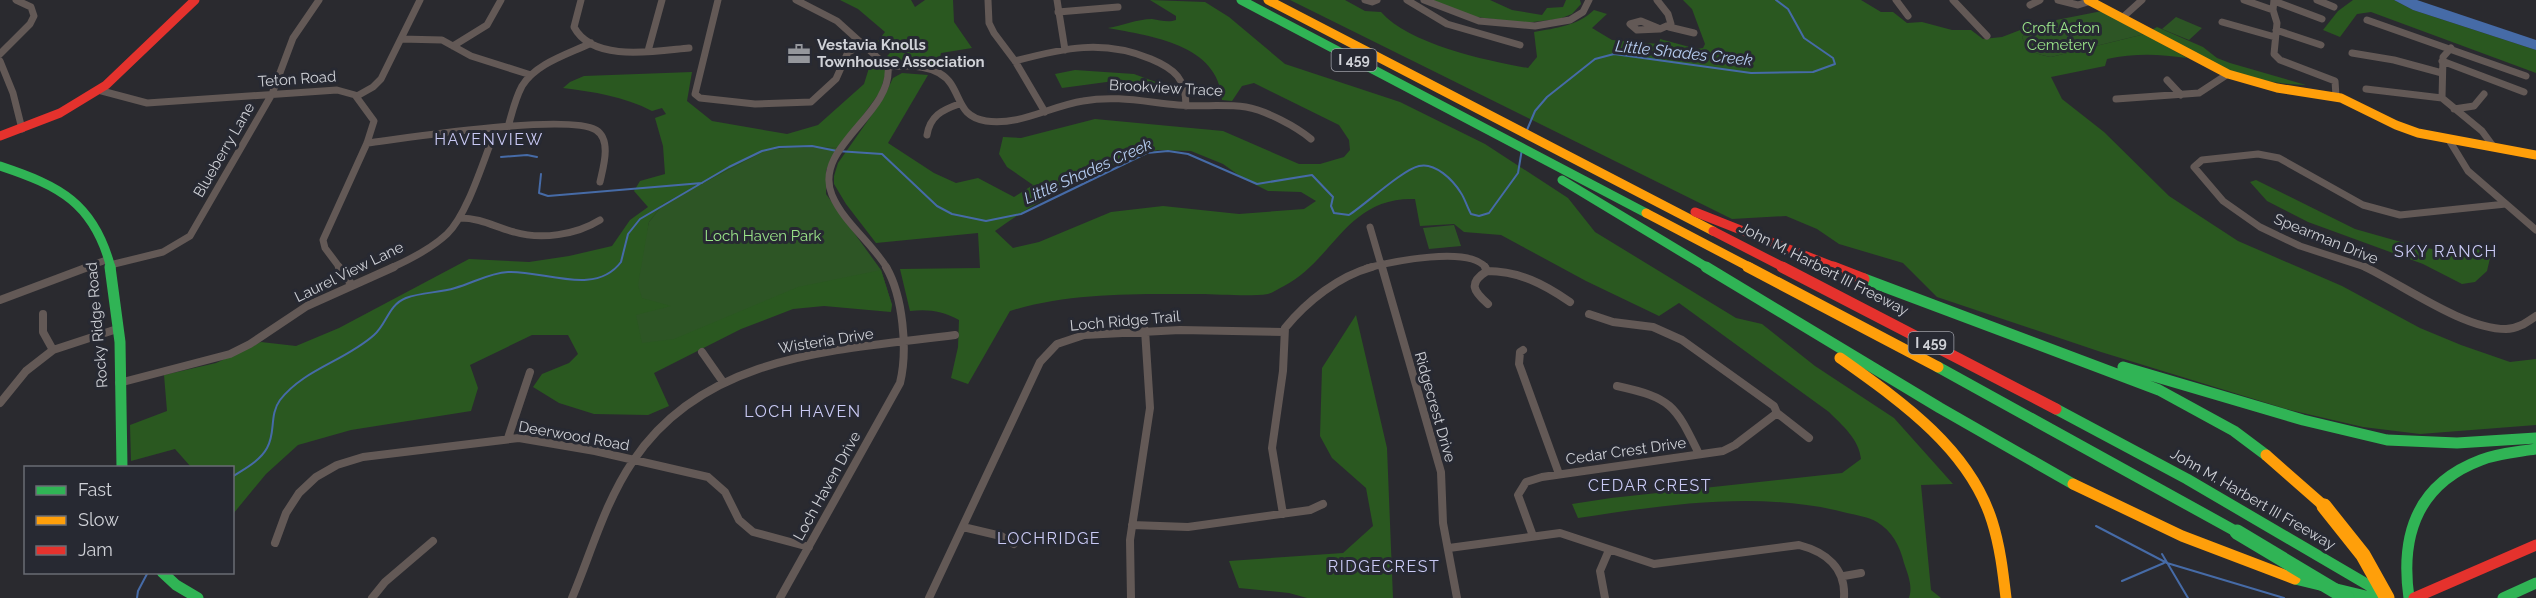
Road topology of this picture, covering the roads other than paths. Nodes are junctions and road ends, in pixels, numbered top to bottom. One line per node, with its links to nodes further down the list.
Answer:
1 (16, 0): 57 (street)
2 (195, 0): 67 (main road)
3 (319, 0): 70 (street, Blueberry Lane)
4 (420, 0): 46 (street)
5 (501, 0): 51 (street)
6 (581, 0): 47 (street)
7 (662, 0): 55 (street)
8 (718, 0): 48 (street)
9 (796, 0): 48 (street)
10 (988, 0): 59 (street)
11 (1057, 0): 34 (street)
12 (1241, 0): 81 (main road, John M. Harbert III Freeway / I 459)
13 (1268, 0): 81 (main road, John M. Harbert III Freeway / I 459)
14 (1365, 0): 15 (street)
15 (1377, 0)
16 (1425, 0): 26 (street); 31 (street)
17 (1589, 0): 31 (street)
18 (1657, 0): 41 (street)
19 (1896, 0): 36 (street)
20 (1953, 0): 45 (street)
21 (2040, 0): 29 (street)
22 (2058, 0): 27 (street)
23 (2142, 0): 37 (street)
24 (2244, 0): 33 (street)
25 (2317, 0): 32 (street)
26 (1409, 1): 35 (street)
27 (2090, 1): 37 (main road)
28 (2274, 1): 33 (street); 38 (street)
29 (2030, 5)
30 (1118, 7): 34 (street)
31 (1438, 7): 35 (street)
32 (2334, 7)
33 (2273, 10): 44 (street)
34 (1058, 12): 54 (street)
35 (1425, 14): 49 (street)
36 (1908, 16)
37 (2122, 18): 63 (main road)
38 (2322, 19)
39 (2367, 20): 53 (street)
40 (2222, 22): 44 (street)
41 (1669, 27): 42 (street); 43 (street)
42 (1658, 28)
43 (1694, 33)
44 (2276, 33): 50 (street); 74 (street)
45 (1986, 36)
46 (401, 39): 51 (street); 73 (street)
47 (591, 43): 55 (street); 64 (street)
48 (864, 45): 61 (street)
49 (1520, 45)
50 (2321, 45)
51 (453, 46): 64 (street)
52 (688, 48): 55 (street)
53 (2451, 48): 60 (street); 65 (street)
54 (1065, 50): 59 (street); 78 (street)
55 (648, 51)
56 (2352, 53): 62 (street)
57 (0, 54)
58 (0, 61): 83 (street)
59 (1015, 61): 80 (street)
60 (2442, 61): 62 (street); 69 (street)
61 (889, 69): 77 (street); 116 (street, Loch Haven Drive)
62 (2442, 73): 75 (street)
63 (2228, 74): 72 (street); 74 (main road)
64 (531, 75): 82 (street)
65 (2526, 76)
66 (2167, 80): 72 (street)
67 (98, 90): 70 (street, Teton Road); 83 (main road)
68 (2366, 90): 75 (street)
69 (2524, 92)
70 (272, 94): 73 (street, Teton Road); 101 (street, Blueberry Lane)
71 (2484, 94): 79 (street)
72 (2181, 95): 76 (street)
73 (357, 96): 89 (street)
74 (2336, 96): 88 (main road)
75 (2442, 98): 79 (street)
76 (2116, 99)
77 (959, 104): 80 (street, Brookview Trace); 85 (street)
78 (1186, 106): 80 (street, Brookview Trace); 87 (street, Brookview Trace)
79 (2454, 109): 90 (street)
80 (1045, 112)
81 (1471, 116): 92 (main road); 92 (main road, John M. Harbert III Freeway / I 459)
82 (508, 127): 84 (street); 94 (street)
83 (22, 129): 86 (main road)
84 (496, 129): 89 (street); 96 (street, Laurel View Lane)
85 (927, 135)
86 (0, 136)
87 (1311, 139)
88 (2449, 140): 90 (main road); 95 (street)
89 (368, 143): 104 (street)
90 (2493, 146): 91 (main road)
91 (2536, 155)
92 (1547, 156): 100 (main road); 114 (main road); 160 (main road, John M. Harbert III Freeway / I 459, bridge); 162 (main road, John M. Harbert III Freeway / I 459)
93 (0, 166): 101 (main road, Rocky Ridge Road)
94 (600, 182)
95 (2506, 204): 99 (street); 110 (street, Spearman Drive)
96 (460, 218): 97 (street); 104 (street, Laurel View Lane)
97 (600, 220)
98 (1370, 227): 102 (street, Ridgecrest Drive)
99 (2536, 230)
100 (1691, 257): 159 (main road); 161 (main road)
101 (110, 262): 105 (street, Blueberry Lane); 111 (main road, Rocky Ridge Road)
102 (1380, 265): 103 (street); 113 (street); 144 (street, Ridgecrest Drive)
103 (1487, 271): 106 (street); 107 (street)
104 (351, 284): 122 (street, Laurel View Lane)
105 (0, 300)
106 (1570, 302)
107 (1488, 304)
108 (43, 314): 117 (street)
109 (1589, 314): 125 (street)
110 (2536, 316)
111 (117, 329): 117 (street); 122 (main road, Rocky Ridge Road)
112 (1145, 330): 113 (street, Loch Ridge Trail); 136 (street); 137 (street, Loch Ridge Trail)
113 (1284, 332): 135 (street)
114 (2009, 332): 128 (main road); 162 (main road, bridge)
115 (955, 335): 116 (street, Wisteria Drive)
116 (902, 343): 121 (street, Wisteria Drive); 143 (street, Loch Haven Drive)
117 (53, 350): 124 (street)
118 (1523, 350): 133 (street)
119 (702, 352): 121 (street)
120 (530, 372): 126 (street)
121 (723, 382): 131 (street, Wisteria Drive)
122 (119, 383): 132 (main road, Rocky Ridge Road)
123 (1617, 386): 130 (street)
124 (0, 403)
125 (1777, 413): 127 (street); 130 (street, Cedar Crest Drive)
126 (508, 438): 131 (street, Deerwood Road); 140 (street, Deerwood Road)
127 (1809, 438)
128 (2536, 438)
129 (2536, 449): 163 (main road)
130 (1699, 454): 133 (street, Cedar Crest Drive)
131 (634, 460): 143 (street, Deerwood Road); 152 (street, Wisteria Drive)
132 (122, 466)
133 (1560, 474): 138 (street, Cedar Crest Drive)
134 (1323, 504): 135 (street)
135 (1283, 514): 136 (street)
136 (1132, 525): 155 (street)
137 (963, 527): 141 (street); 154 (street, Loch Ridge Trail)
138 (1533, 536): 144 (street); 145 (street)
139 (433, 541): 151 (street)
140 (275, 543)
141 (1014, 544)
142 (2536, 545): 164 (main road)
143 (809, 547): 153 (street, Loch Haven Drive)
144 (1449, 548): 156 (street, Ridgecrest Drive)
145 (1609, 550): 148 (street); 157 (street)
146 (1861, 573): 148 (street)
147 (163, 574): 150 (main road)
148 (1844, 576): 158 (street)
149 (2536, 583): 165 (main road)
150 (198, 598)
151 (372, 598)
152 (572, 598)
153 (780, 598)
154 (929, 598)
155 (1131, 598)
156 (1457, 598)
157 (1605, 598)
158 (1844, 598)
159 (2006, 598)
160 (2346, 598)
161 (2374, 598)
162 (2388, 598)
163 (2409, 598)
164 (2414, 598)
165 (2503, 598)

